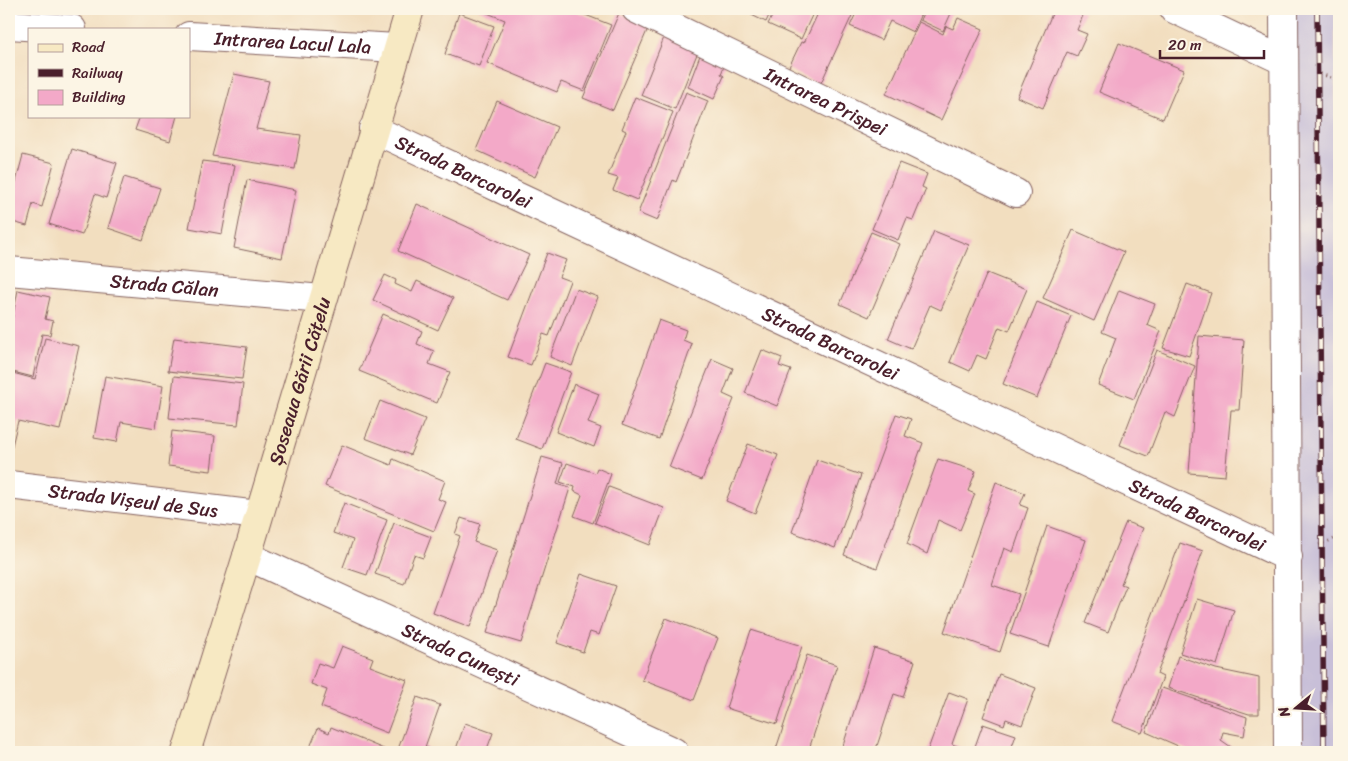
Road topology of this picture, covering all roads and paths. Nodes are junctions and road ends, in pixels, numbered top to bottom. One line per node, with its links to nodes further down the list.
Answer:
1 (410, 9): 8 (main road, Șoseaua Gării Cățelu)
2 (636, 9): 11 (street, Intrarea Prispei)
3 (1174, 9): 9 (street)
4 (1284, 9): 9 (street)
5 (9, 25): 6 (street)
6 (56, 28)
7 (190, 36): 8 (street, Intrarea Lacul Lala)
8 (397, 48): 10 (main road, Șoseaua Gării Cățelu)
9 (1282, 60): 17 (street)
10 (373, 129): 13 (main road, Șoseaua Gării Cățelu); 17 (street, Strada Barcarolei)
11 (1016, 194)
12 (9, 271): 13 (street, Strada Călan)
13 (322, 299): 15 (main road, Șoseaua Gării Cățelu)
14 (9, 485): 15 (street, Strada Vișeul de Sus)
15 (258, 515): 16 (main road, Șoseaua Gării Cățelu)
16 (247, 556): 18 (main road, Șoseaua Gării Cățelu); 19 (street, Strada Cunești)
17 (1288, 557): 20 (street)
18 (186, 752)
19 (674, 752)
20 (1288, 752)

